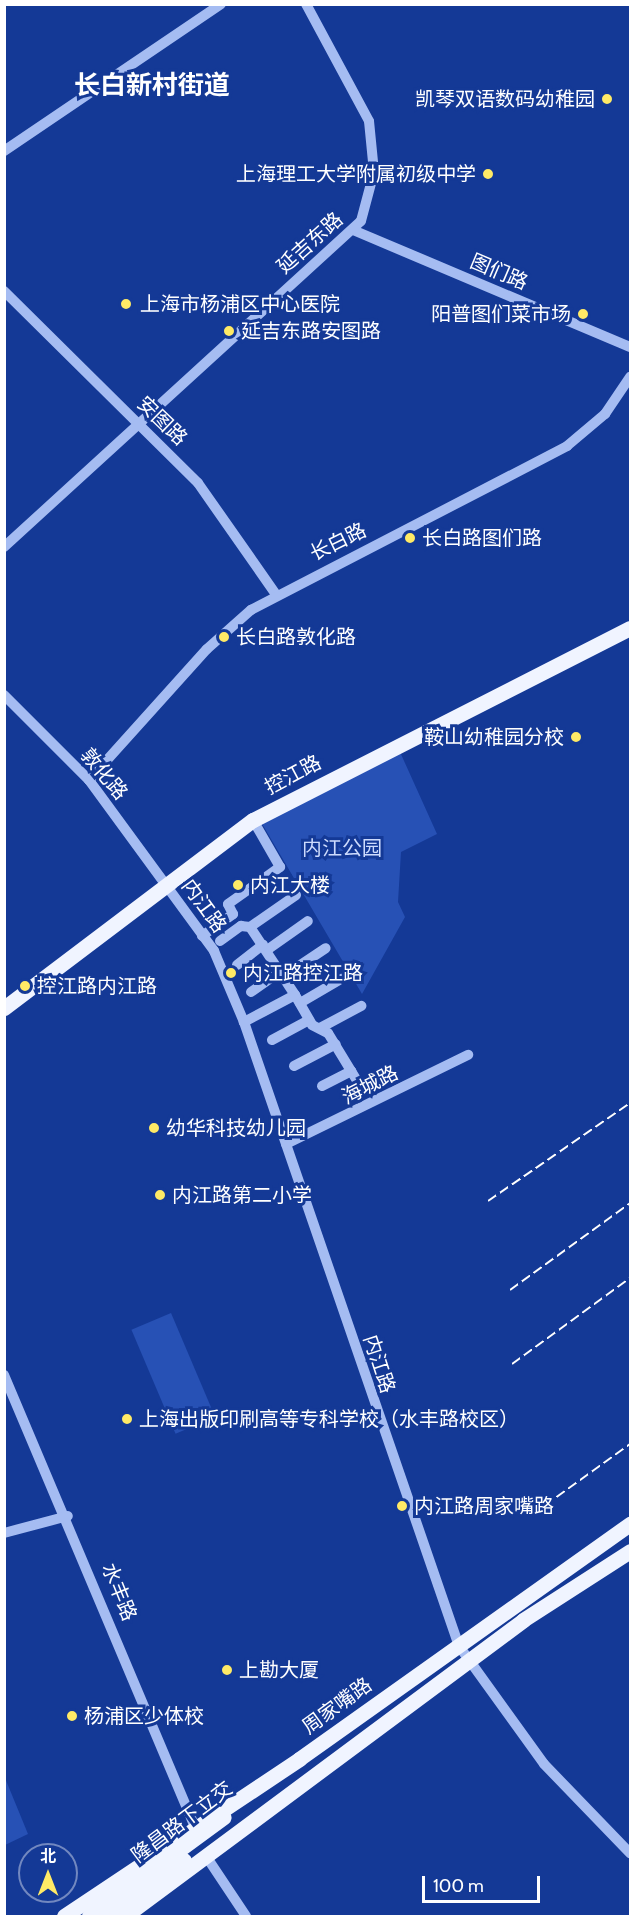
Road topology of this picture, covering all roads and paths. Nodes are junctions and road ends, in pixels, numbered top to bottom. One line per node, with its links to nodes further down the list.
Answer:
1 (221, 4): 3 (street)
2 (306, 4): 4 (street, 延吉东路)
3 (4, 152)
4 (353, 230): 6 (street, 图们路); 8 (street, 延吉东路)
5 (4, 291): 8 (street, 安图路)
6 (630, 347)
7 (630, 377): 10 (street, 长白路)
8 (138, 423): 9 (street, 延吉东路); 10 (street, 安图路)
9 (4, 547)
10 (275, 593): 13 (street, 长白路)
11 (630, 628): 14 (main road, 控江路)
12 (4, 695): 13 (street, 敦化路)
13 (89, 780): 15 (street, 敦化路)
14 (253, 820): 15 (main road, 控江路); 19 (street)
15 (165, 884): 19 (street, 内江路); 29 (main road, 控江路)
16 (296, 895): 18 (street)
17 (308, 921): 21 (street)
18 (250, 927): 20 (street); 21 (street)
19 (202, 936): 31 (street, 内江路)
20 (220, 941)
21 (265, 947): 23 (street); 24 (street)
22 (326, 948): 24 (street)
23 (237, 965)
24 (283, 974): 26 (street); 27 (street)
25 (340, 979): 27 (street)
26 (251, 992)
27 (297, 999): 30 (street); 31 (street)
28 (361, 1006): 32 (street)
29 (4, 1008)
30 (309, 1020): 32 (street); 33 (street)
31 (244, 1022): 40 (street, 内江路)
32 (320, 1028): 34 (street)
33 (272, 1040)
34 (336, 1044): 36 (street); 37 (street)
35 (468, 1055): 40 (street, 海城路)
36 (294, 1066)
37 (351, 1071): 38 (street); 39 (street)
38 (359, 1084)
39 (322, 1086)
40 (286, 1144): 48 (street, 内江路)
41 (4, 1376): 42 (street, 水丰路)
42 (68, 1516): 44 (street); 52 (street, 水丰路)
43 (630, 1524): 48 (main road, 周家嘴路)
44 (4, 1533)
45 (630, 1541): 47 (main road)
46 (630, 1551): 47 (main road)
47 (523, 1620): 49 (main road)
48 (459, 1646): 49 (street, 内江路); 50 (main road, 周家嘴路)
49 (468, 1663): 51 (main road); 54 (street, 内江路)
50 (299, 1759): 52 (main road, 周家嘴路); 58 (main road, 隆昌路下立交)
51 (289, 1798): 56 (main road); 59 (main road, 隆昌路下立交)
52 (194, 1825): 57 (main road, 周家嘴路)
53 (630, 1836): 54 (street)
54 (621, 1843): 55 (street, 内江路)
55 (630, 1853)
56 (206, 1856): 60 (main road); 61 (street)
57 (64, 1917)
58 (89, 1917)
59 (107, 1917)
60 (125, 1917)
61 (246, 1917)

